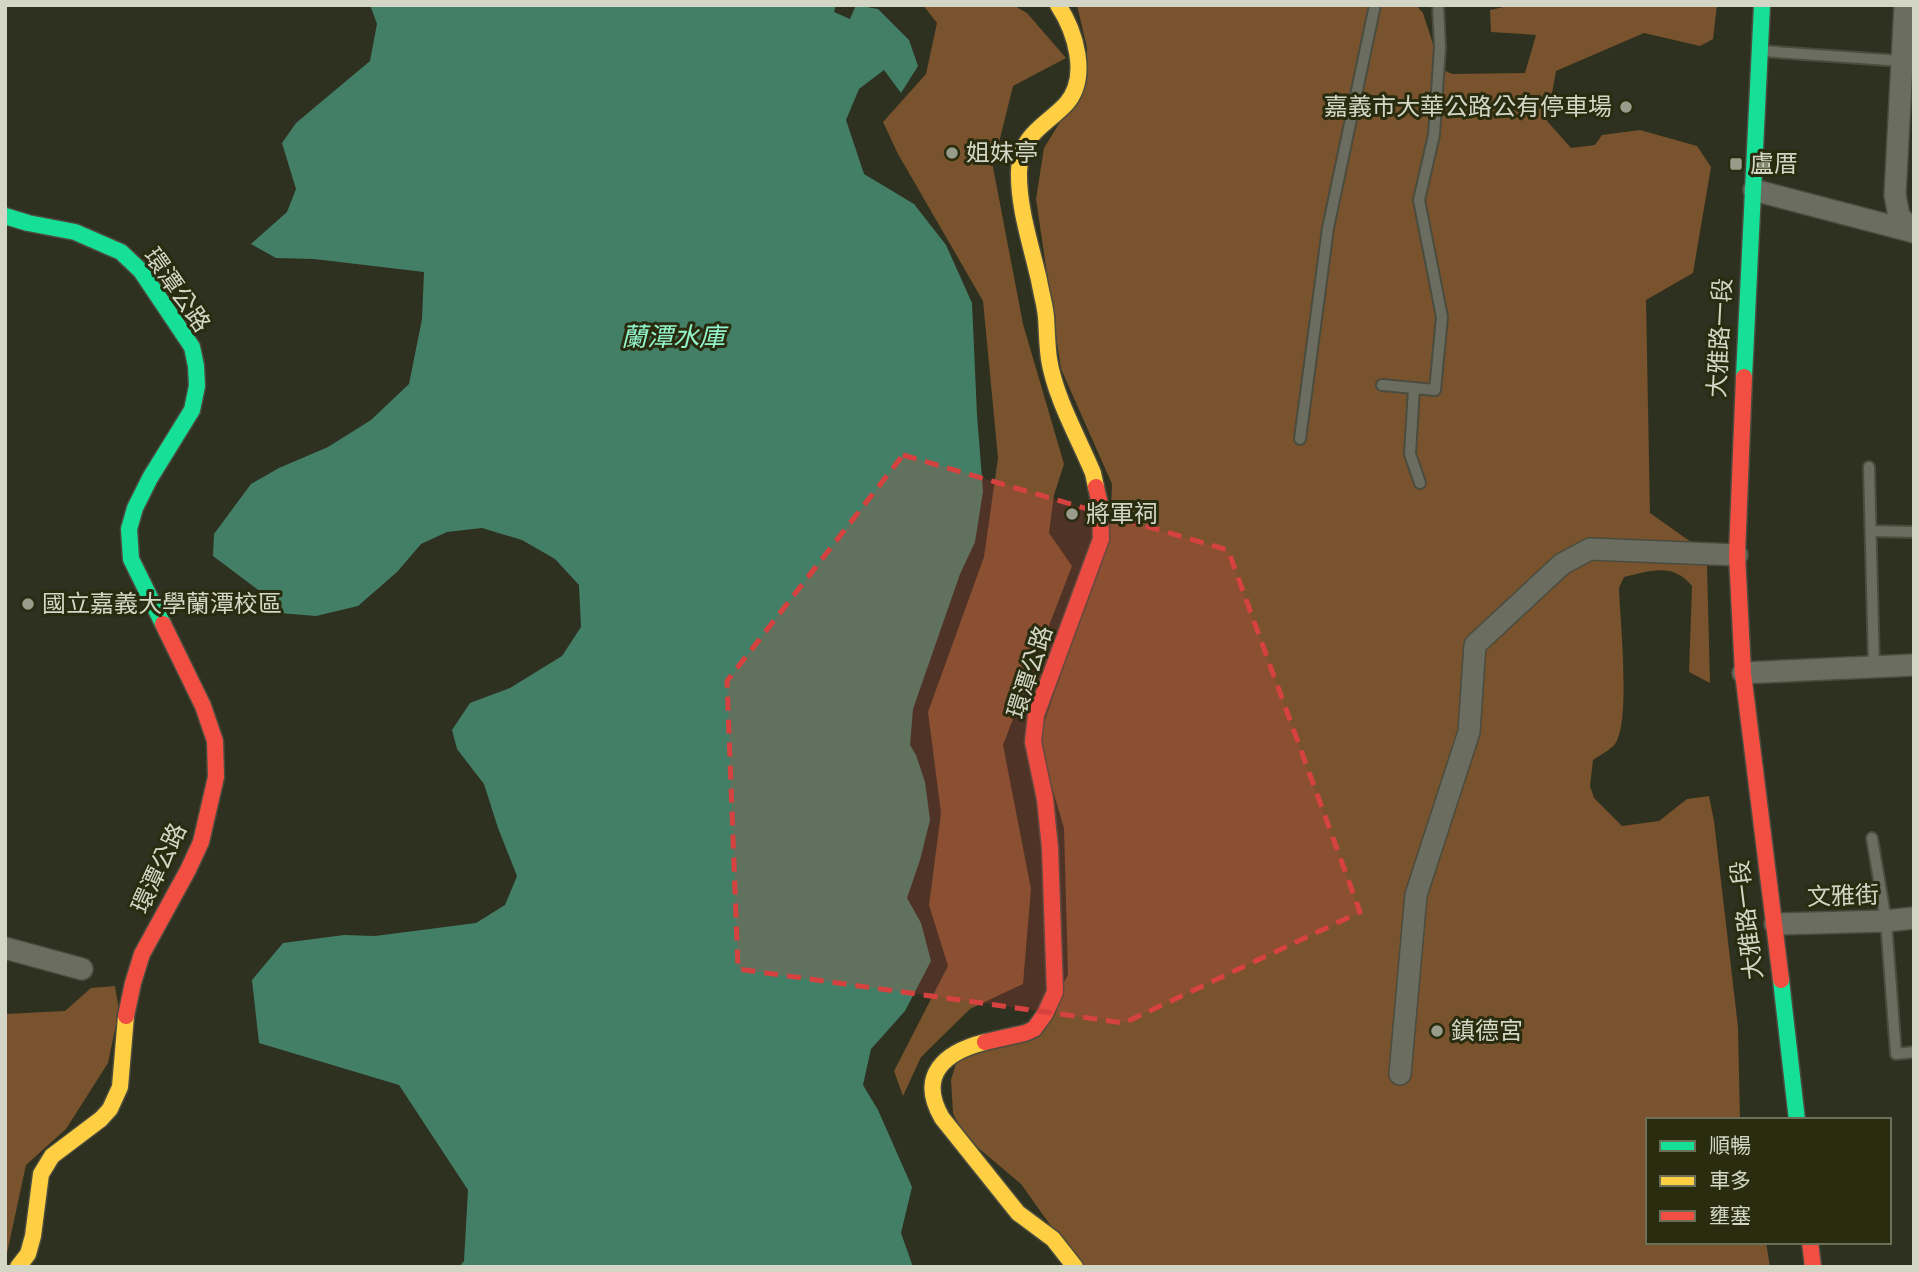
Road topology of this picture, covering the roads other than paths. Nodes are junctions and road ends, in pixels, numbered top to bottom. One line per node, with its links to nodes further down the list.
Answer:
1 (1058, 5): 33 (street, 環潭公路)
2 (1375, 5): 13 (lane)
3 (1438, 5): 12 (lane)
4 (1762, 5): 6 (street, 大雅路一段)
5 (1905, 5): 7 (street)
6 (1760, 51): 7 (lane); 8 (street, 大雅路一段)
7 (1908, 63): 10 (street)
8 (1754, 190): 10 (street); 18 (street, 大雅路一段)
9 (5, 216): 32 (street, 環潭公路)
10 (1914, 232)
11 (1382, 385): 12 (lane)
12 (1414, 388): 15 (lane)
13 (1300, 439)
14 (1869, 467): 16 (lane)
15 (1420, 482)
16 (1871, 531): 17 (lane); 20 (lane)
17 (1914, 532)
18 (1737, 555): 21 (street, 大雅路一段); 29 (street)
19 (1914, 665): 20 (street)
20 (1874, 667): 21 (street)
21 (1743, 673): 25 (street, 大雅路一段)
22 (1872, 838): 24 (lane)
23 (1914, 918): 24 (street, 文雅街)
24 (1886, 921): 25 (street, 文雅街); 28 (lane)
25 (1775, 924): 30 (street, 大雅路一段)
26 (5, 948): 27 (street)
27 (82, 969)
28 (1914, 1052)
29 (1400, 1074)
30 (1797, 1118)
31 (1810, 1244): 34 (street)
32 (18, 1267)
33 (1075, 1267)
34 (1813, 1267)

